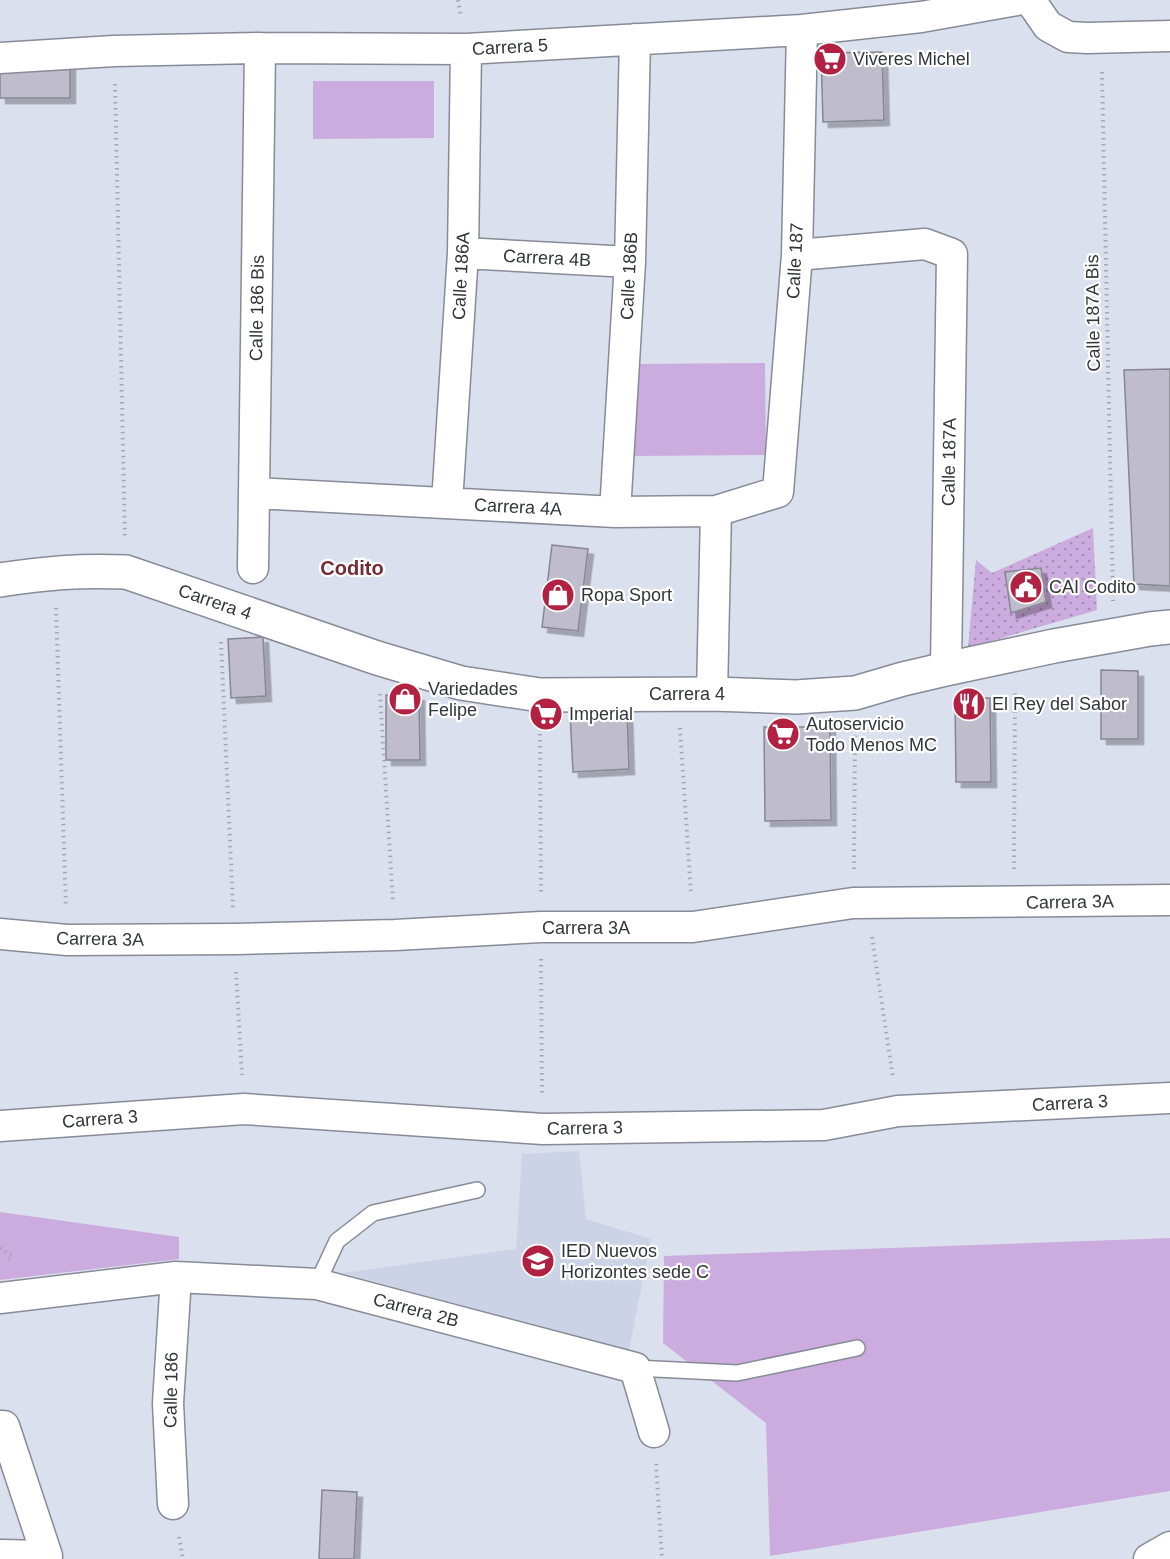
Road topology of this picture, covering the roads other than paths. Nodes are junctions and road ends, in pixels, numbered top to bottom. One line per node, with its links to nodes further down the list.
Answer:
1 (1017, 0): 3 (street, Carrera 5)
2 (1030, 0): 4 (street)
3 (802, 30): 5 (street, Carrera 5); 10 (street, Calle 187)
4 (1170, 36)
5 (635, 39): 7 (street, Carrera 5); 11 (street, Calle 186B)
6 (260, 48): 7 (street, Carrera 5); 8 (street, Carrera 5); 13 (street, Calle 186 Bis)
7 (466, 49): 9 (street, Calle 186A)
8 (0, 58)
9 (463, 253): 11 (street, Carrera 4B); 14 (street, Calle 186A)
10 (797, 255): 12 (street, Calle 187); 20 (street, Calle 187A)
11 (630, 262): 15 (street, Calle 186B)
12 (778, 492): 16 (street, Carrera 4A)
13 (255, 493): 14 (street, Carrera 4A); 17 (street, Calle 186 Bis)
14 (447, 503): 15 (street, Carrera 4A)
15 (615, 512): 16 (street, Carrera 4A)
16 (716, 512): 21 (street)
17 (254, 568)
18 (0, 580): 21 (street, Carrera 4)
19 (1170, 627): 20 (street, Carrera 4)
20 (946, 669): 21 (street, Carrera 4)
21 (712, 694)
22 (1170, 900): 23 (street, Carrera 3A)
23 (0, 934)
24 (1170, 1098): 25 (street, Carrera 3)
25 (0, 1126)
26 (477, 1190): 28 (lane)
27 (176, 1277): 28 (street, Carrera 2B); 29 (street, Carrera 2B); 34 (street, Calle 186)
28 (317, 1284): 31 (street, Carrera 2B)
29 (0, 1298)
30 (857, 1348): 31 (lane)
31 (635, 1368): 33 (street)
32 (2, 1426): 36 (street)
33 (654, 1432)
34 (172, 1504)
35 (1170, 1547): 37 (street)
36 (0, 1555)
37 (1149, 1559)

